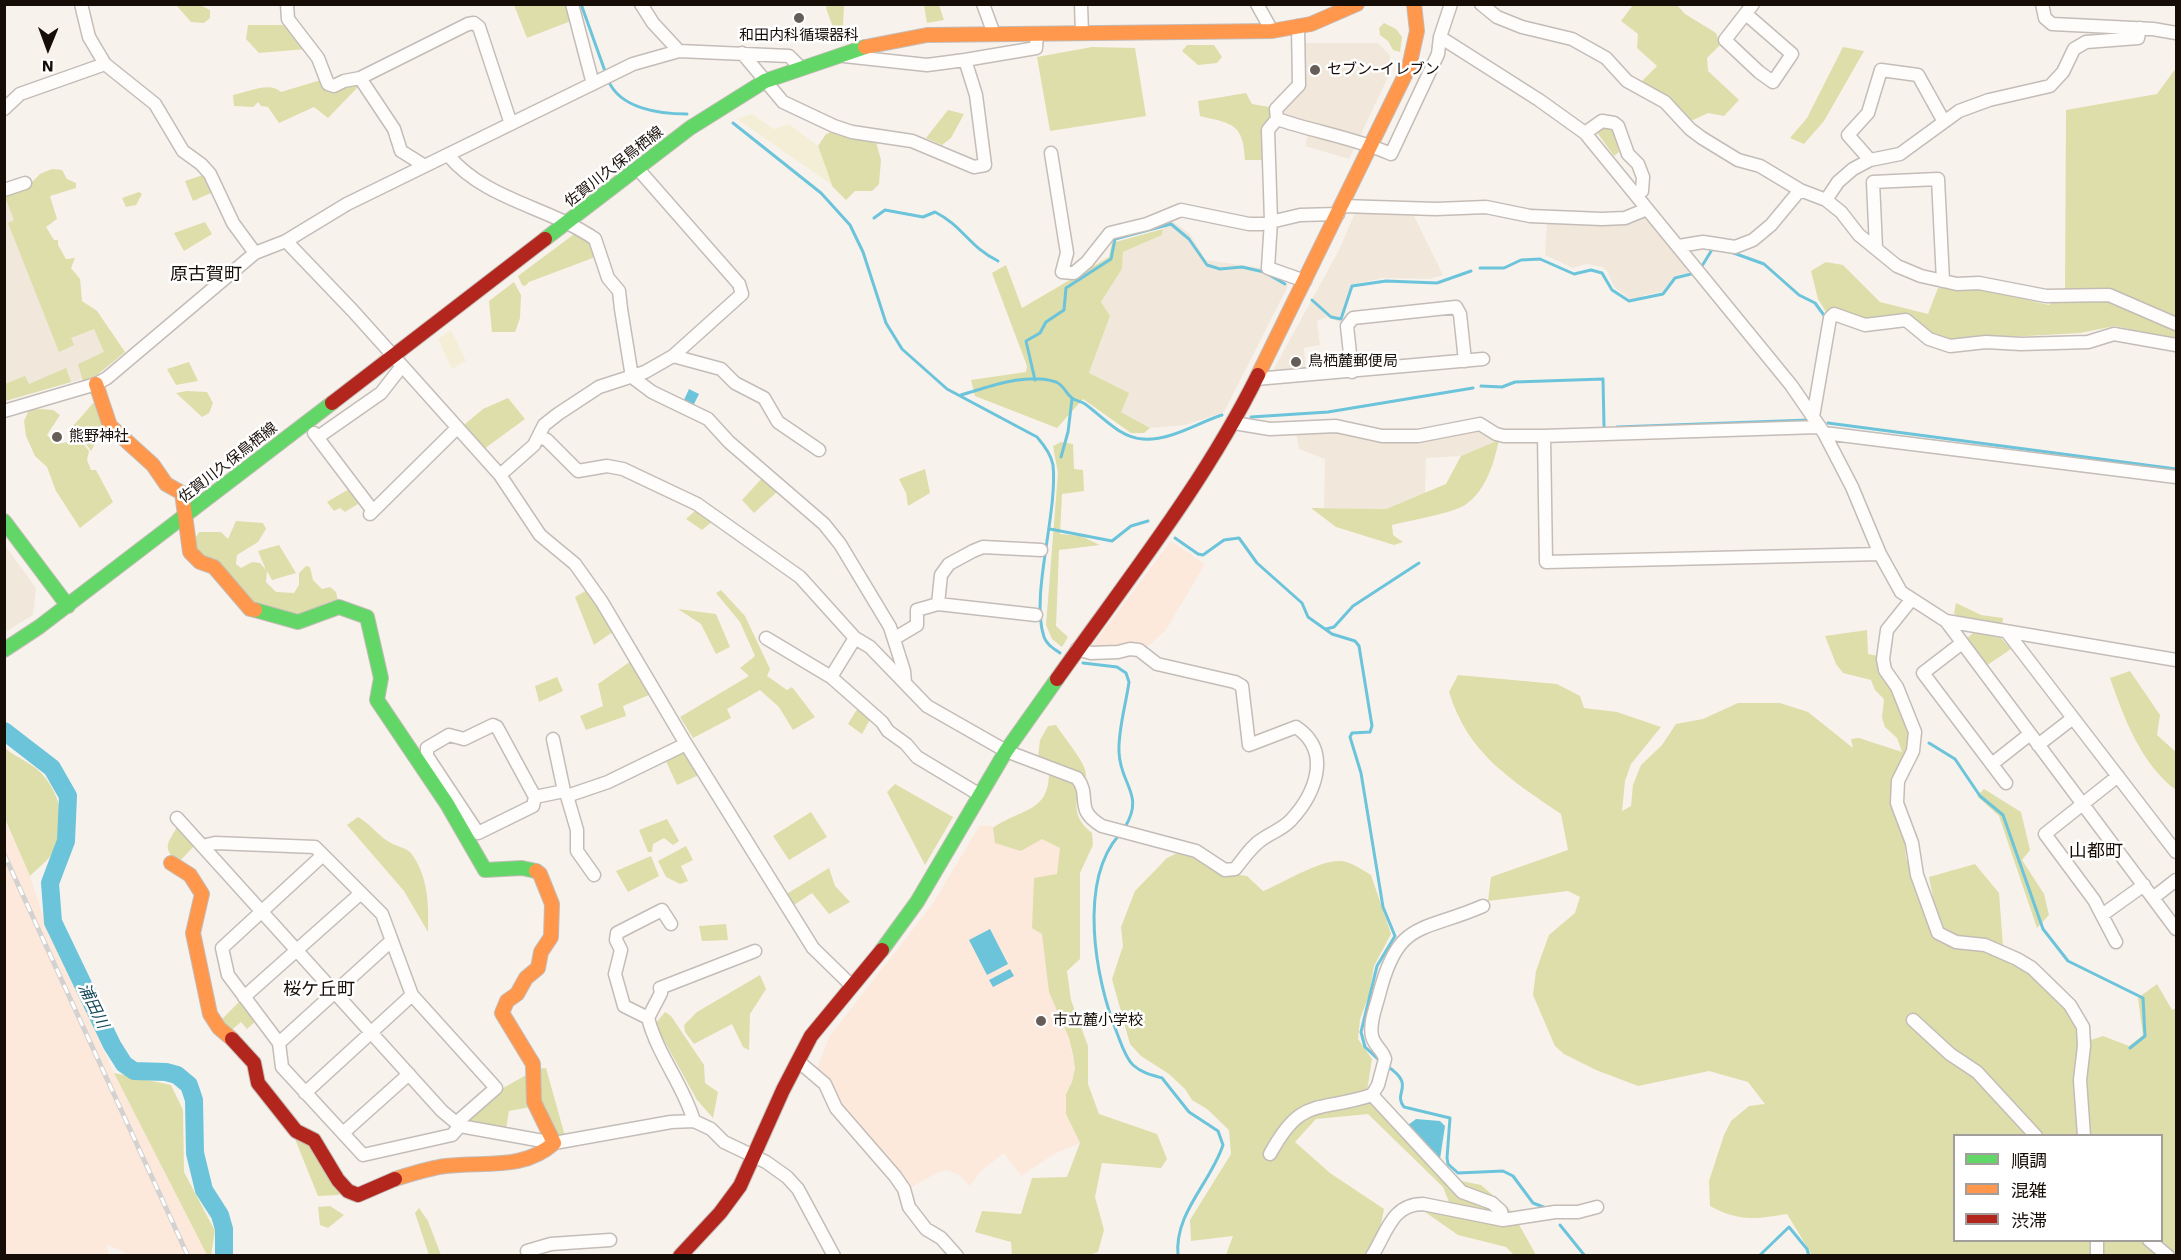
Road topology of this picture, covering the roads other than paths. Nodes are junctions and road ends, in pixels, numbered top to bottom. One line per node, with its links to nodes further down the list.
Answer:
1 (81, 4): 26 (street)
2 (287, 4): 28 (street)
3 (572, 4): 30 (street)
4 (641, 4): 22 (street)
5 (983, 4): 19 (street)
6 (1081, 4): 17 (street)
7 (1257, 4): 16 (street)
8 (1357, 4): 14 (street, 佐賀川久保鳥栖線)
9 (1414, 4): 36 (street)
10 (1451, 4): 21 (street)
11 (1481, 4): 44 (street)
12 (2042, 4): 15 (street)
13 (1749, 9): 13 (street)
14 (1298, 26): 16 (street, 佐賀川久保鳥栖線); 32 (street)
15 (2140, 28): 18 (street); 33 (street)
16 (1272, 32): 17 (street, 佐賀川久保鳥栖線)
17 (1082, 33): 20 (street, 佐賀川久保鳥栖線)
18 (2176, 33)
19 (994, 34): 20 (street, 佐賀川久保鳥栖線); 24 (street, 佐賀川久保鳥栖線)
20 (1037, 34): 25 (street)
21 (1440, 37): 35 (street); 36 (street)
22 (679, 51): 23 (street); 30 (street)
23 (742, 53): 27 (street); 29 (street)
24 (837, 55): 25 (street); 27 (street, 佐賀川久保鳥栖線)
25 (965, 60): 29 (street)
26 (105, 64): 31 (street); 54 (street)
27 (801, 68): 29 (street, 佐賀川久保鳥栖線)
28 (360, 78): 34 (street); 40 (street)
29 (765, 81): 41 (street, 佐賀川久保鳥栖線)
30 (596, 83): 34 (street)
31 (4, 109)
32 (1277, 118): 36 (street); 49 (street)
33 (1943, 120): 39 (street); 39 (street)
34 (511, 124): 38 (street)
35 (1586, 134): 45 (street); 45 (street)
36 (1369, 144): 48 (street)
37 (1051, 153): 49 (street)
38 (448, 156): 40 (street); 50 (street)
39 (1870, 160): 46 (street)
40 (425, 166): 51 (street)
41 (638, 169): 50 (street, 佐賀川久保鳥栖線); 59 (street)
42 (25, 183): 43 (street)
43 (4, 190)
44 (1800, 190): 46 (street); 52 (street)
45 (1636, 194): 47 (street)
46 (1826, 200): 53 (street)
47 (1647, 209): 48 (street); 52 (street)
48 (1340, 210): 49 (street); 55 (street)
49 (1271, 221): 55 (street)
50 (569, 223): 61 (street, 佐賀川久保鳥栖線); 64 (street)
51 (286, 241): 54 (street); 61 (street)
52 (1679, 246): 70 (street)
53 (1876, 248): 56 (street); 56 (street)
54 (255, 253): 66 (street)
55 (1305, 281): 65 (street)
56 (1943, 281): 57 (street)
57 (2176, 324)
58 (2176, 345): 70 (street)
59 (673, 356): 64 (street); 75 (street)
60 (1484, 359): 62 (street)
61 (398, 361): 69 (street, 佐賀川久保鳥栖線); 71 (street); 73 (street)
62 (1465, 361): 63 (street); 63 (street)
63 (1352, 372): 65 (street)
64 (632, 377): 74 (street); 90 (street)
65 (1256, 380): 68 (street)
66 (96, 384): 67 (street); 78 (street)
67 (4, 411)
68 (1234, 423): 72 (street); 92 (street)
69 (305, 424): 73 (street); 78 (street, 佐賀川久保鳥栖線)
70 (1818, 426): 72 (street); 77 (street); 81 (street)
71 (457, 428): 73 (street); 76 (street)
72 (1544, 436): 81 (street)
73 (318, 437)
74 (540, 437): 76 (street); 89 (street)
75 (819, 450)
76 (500, 475): 100 (street)
77 (2176, 477)
78 (182, 519): 84 (street, 佐賀川久保鳥栖線); 146 (street)
79 (4, 521): 84 (street)
80 (1041, 550): 83 (street)
81 (1880, 554): 82 (street)
82 (1911, 600): 86 (street); 145 (street)
83 (938, 604): 85 (street); 90 (street)
84 (68, 606): 93 (street, 佐賀川久保鳥栖線)
85 (1036, 615)
86 (1946, 621): 87 (street); 91 (street)
87 (2007, 632): 94 (street); 97 (street)
88 (766, 638): 95 (street)
89 (855, 638): 95 (street); 96 (street)
90 (895, 638): 96 (street)
91 (1962, 643): 98 (street); 103 (street)
92 (1077, 649): 102 (street); 102 (street)
93 (4, 650)
94 (2176, 660)
95 (831, 677): 107 (street)
96 (905, 683): 102 (street)
97 (2073, 718): 101 (street); 104 (street)
98 (2030, 735): 101 (street); 103 (street)
99 (553, 739): 106 (street)
100 (686, 744): 106 (street); 129 (street)
101 (2038, 745): 109 (street)
102 (1006, 751): 107 (street)
103 (1992, 765): 105 (street)
104 (2118, 776): 109 (street); 112 (street)
105 (2006, 783)
106 (566, 793): 108 (street); 115 (street)
107 (980, 795): 129 (street)
108 (535, 797): 108 (street)
109 (2083, 805): 117 (street); 122 (street)
110 (177, 818): 111 (street)
111 (202, 846): 113 (street); 121 (street)
112 (2176, 852)
113 (323, 855): 118 (street); 121 (street)
114 (171, 863): 146 (street)
115 (594, 875)
116 (2176, 880): 119 (street)
117 (2144, 885): 119 (street); 122 (street)
118 (361, 893): 125 (street); 127 (street)
119 (2153, 898): 124 (street)
120 (1483, 906): 140 (street)
121 (261, 910): 127 (street); 132 (street)
122 (2102, 915): 126 (street)
123 (671, 924): 133 (street)
124 (2176, 929)
125 (390, 942): 130 (street); 131 (street)
126 (2116, 942)
127 (297, 951): 130 (street); 132 (street)
128 (755, 951): 133 (street)
129 (852, 986): 137 (street)
130 (334, 993): 135 (street); 136 (street)
131 (412, 995): 135 (street); 142 (street)
132 (244, 997): 136 (street)
133 (648, 1018): 141 (street)
134 (1913, 1020): 144 (street)
135 (371, 1033): 138 (street); 139 (street)
136 (279, 1042): 139 (street)
137 (798, 1061): 148 (street); 157 (street)
138 (409, 1074): 142 (street); 143 (street)
139 (305, 1093): 143 (street)
140 (1372, 1095): 147 (street); 150 (street)
141 (694, 1121): 146 (street); 148 (street)
142 (458, 1125): 143 (street); 146 (street)
143 (343, 1133)
144 (2034, 1134)
145 (2084, 1134)
146 (554, 1143)
147 (1270, 1154)
148 (755, 1158): 155 (street); 156 (street)
149 (1597, 1207): 150 (street)
150 (1503, 1220): 158 (street)
151 (610, 1240): 153 (street)
152 (2151, 1242): 159 (street)
153 (551, 1250): 154 (street)
154 (527, 1251)
155 (680, 1256)
156 (834, 1256)
157 (957, 1256)
158 (1372, 1256)
159 (2168, 1256)

